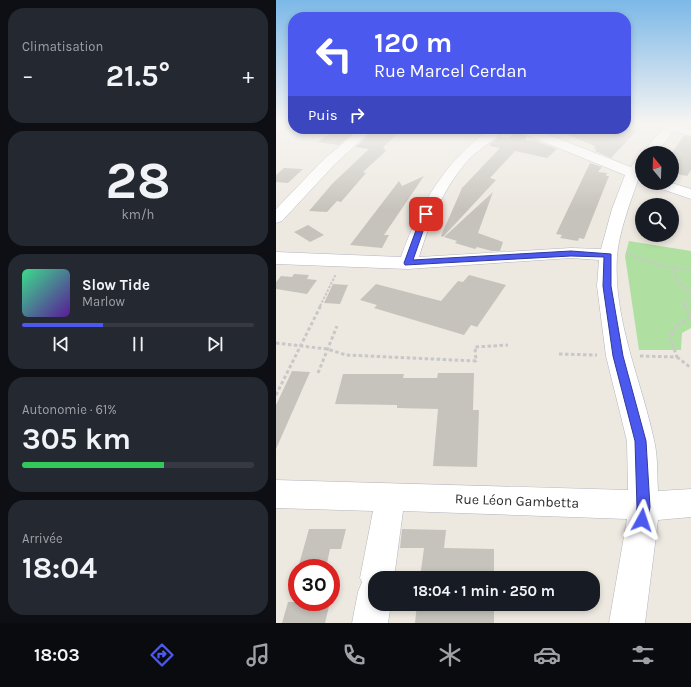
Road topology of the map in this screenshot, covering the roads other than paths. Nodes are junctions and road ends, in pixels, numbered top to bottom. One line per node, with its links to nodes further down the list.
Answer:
1 (340, 152): 8 (street)
2 (469, 152): 11 (street)
3 (587, 152): 4 (street)
4 (635, 170)
5 (635, 179): 9 (street)
6 (679, 190): 7 (street)
7 (691, 194)
8 (276, 218)
9 (608, 254): 11 (street); 15 (street)
10 (276, 258): 11 (street)
11 (408, 263)
12 (276, 494): 13 (street, Rue Léon Gambetta)
13 (390, 497): 15 (street, Rue Léon Gambetta); 16 (street)
14 (691, 503): 15 (street, Rue Léon Gambetta)
15 (644, 507): 19 (street)
16 (378, 571)
17 (372, 611): 18 (street)
18 (370, 623)
19 (627, 623)

